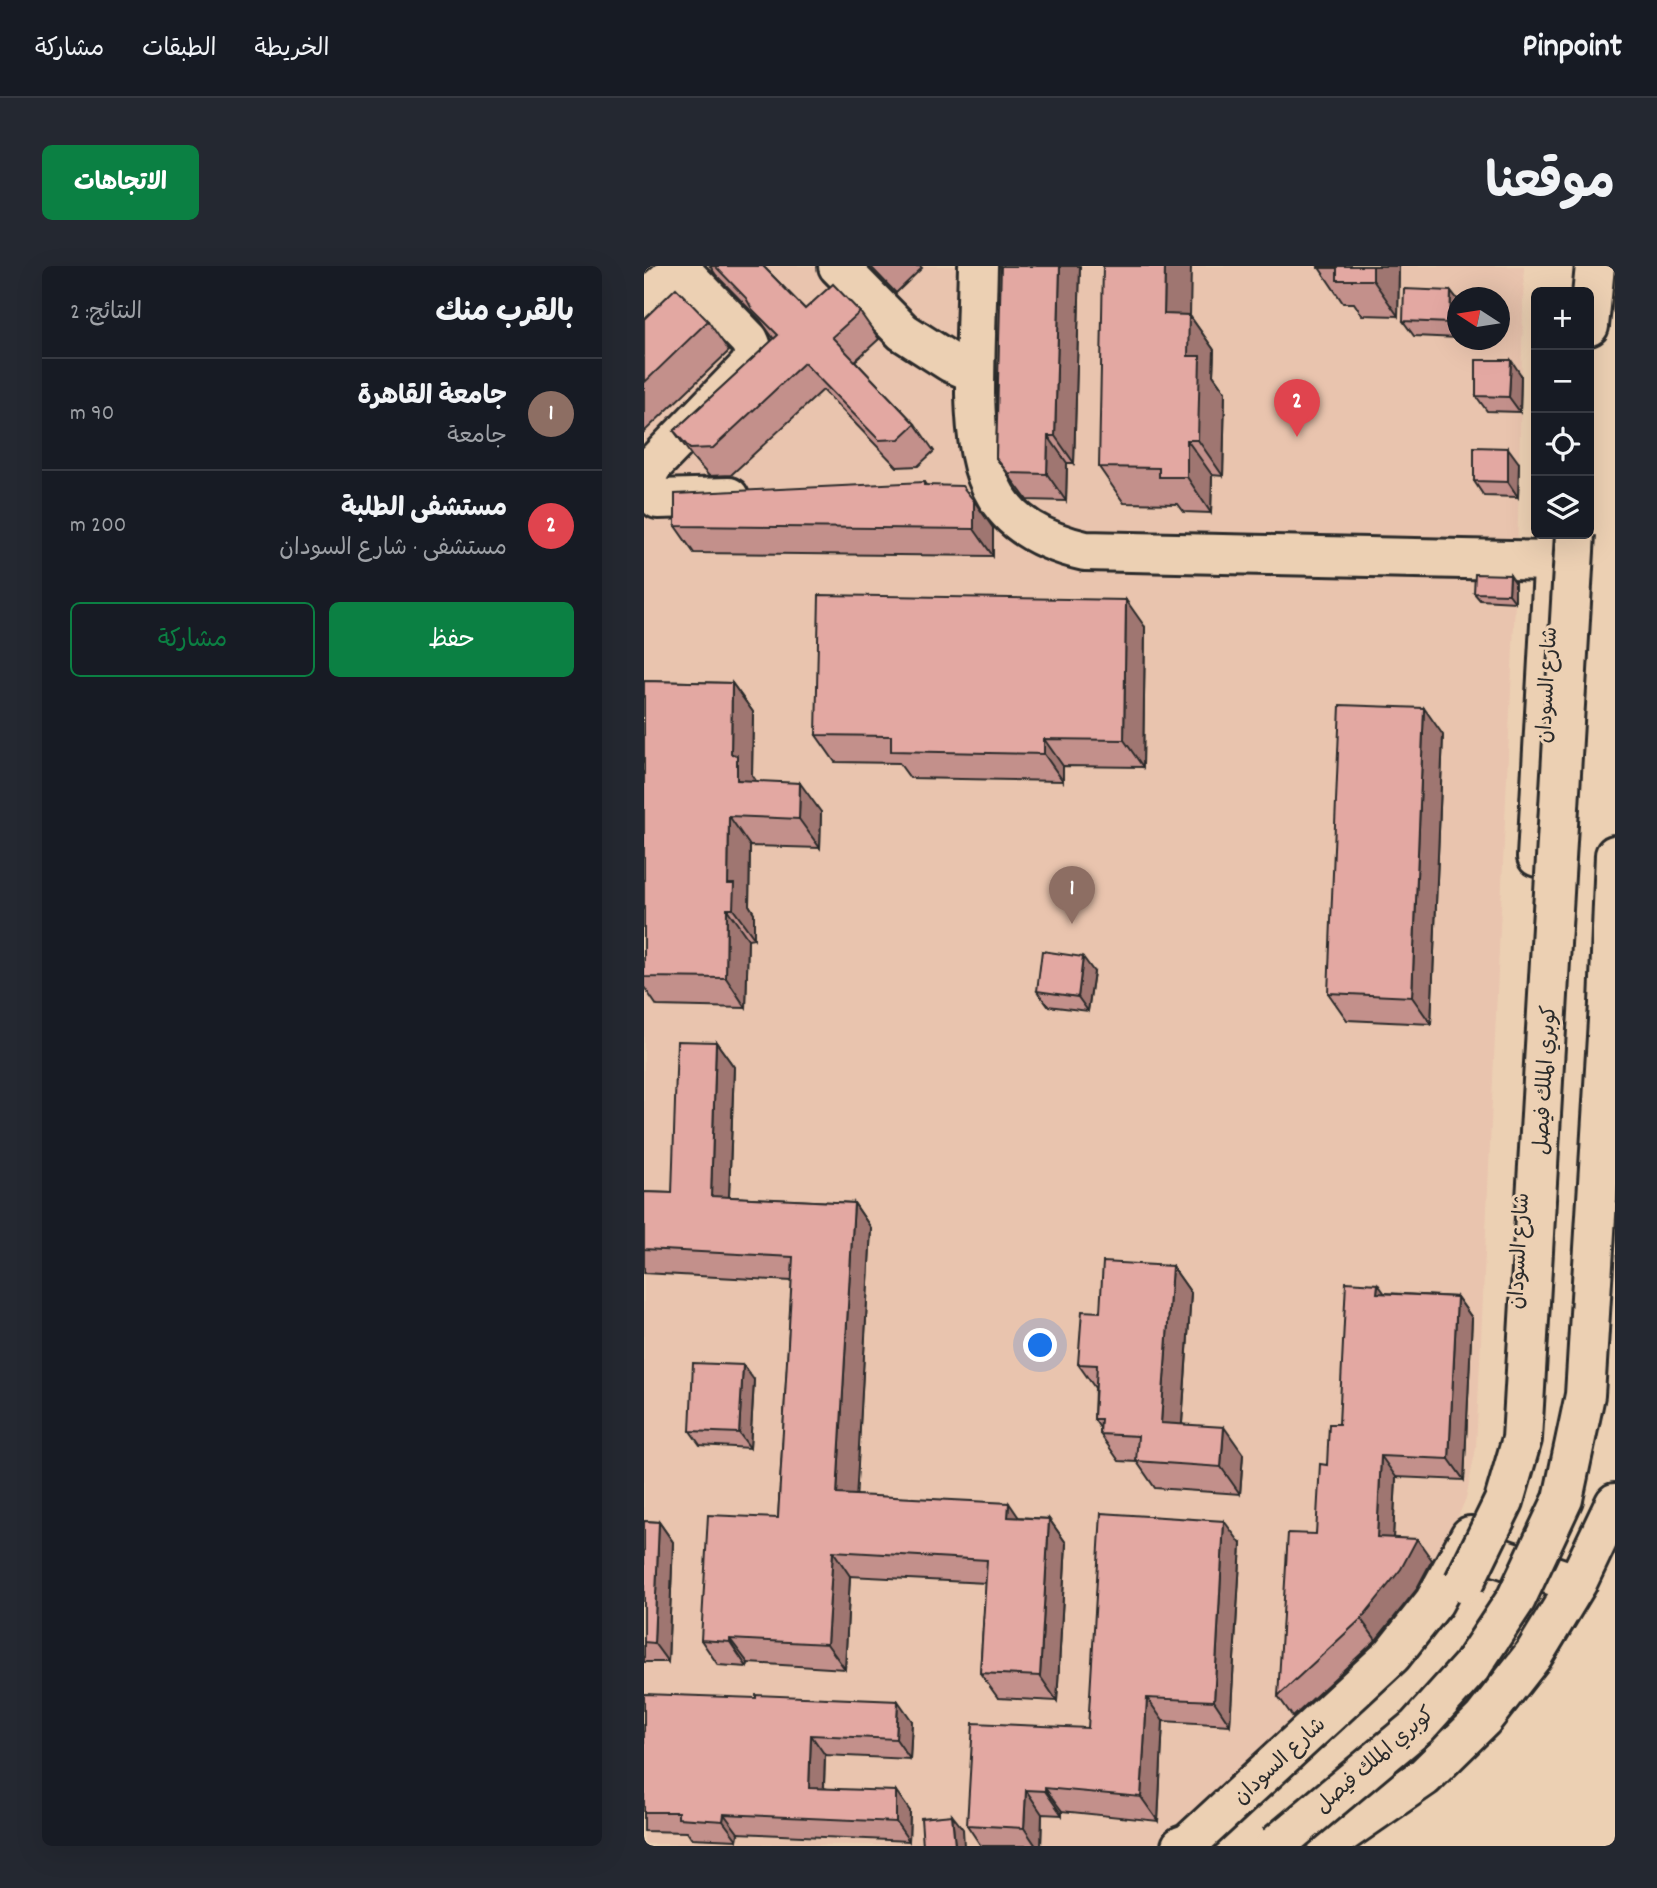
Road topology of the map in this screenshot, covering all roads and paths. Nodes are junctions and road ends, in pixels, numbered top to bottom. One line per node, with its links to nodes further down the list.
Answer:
1 (838, 266): 9 (main road)
2 (978, 266): 9 (main road)
3 (1570, 266): 6 (main road)
4 (1595, 266): 7 (main road)
5 (681, 268): 8 (main road); 12 (main road)
6 (1568, 287)
7 (1593, 287)
8 (644, 301)
9 (975, 373): 10 (main road)
10 (989, 485): 11 (main road); 13 (main road)
11 (948, 487)
12 (766, 496)
13 (1561, 543): 16 (main road, شارع السودان); 19 (main road, كوبري الملك فيصل, bridge)
14 (1615, 855): 20 (main road, كوبري الملك فيصل, bridge)
15 (1615, 1503): 17 (main road)
16 (1466, 1546): 17 (main road); 18 (main road, شارع السودان)
17 (1577, 1583): 21 (main road)
18 (1181, 1846)
19 (1208, 1846)
20 (1274, 1846)
21 (1324, 1846)

